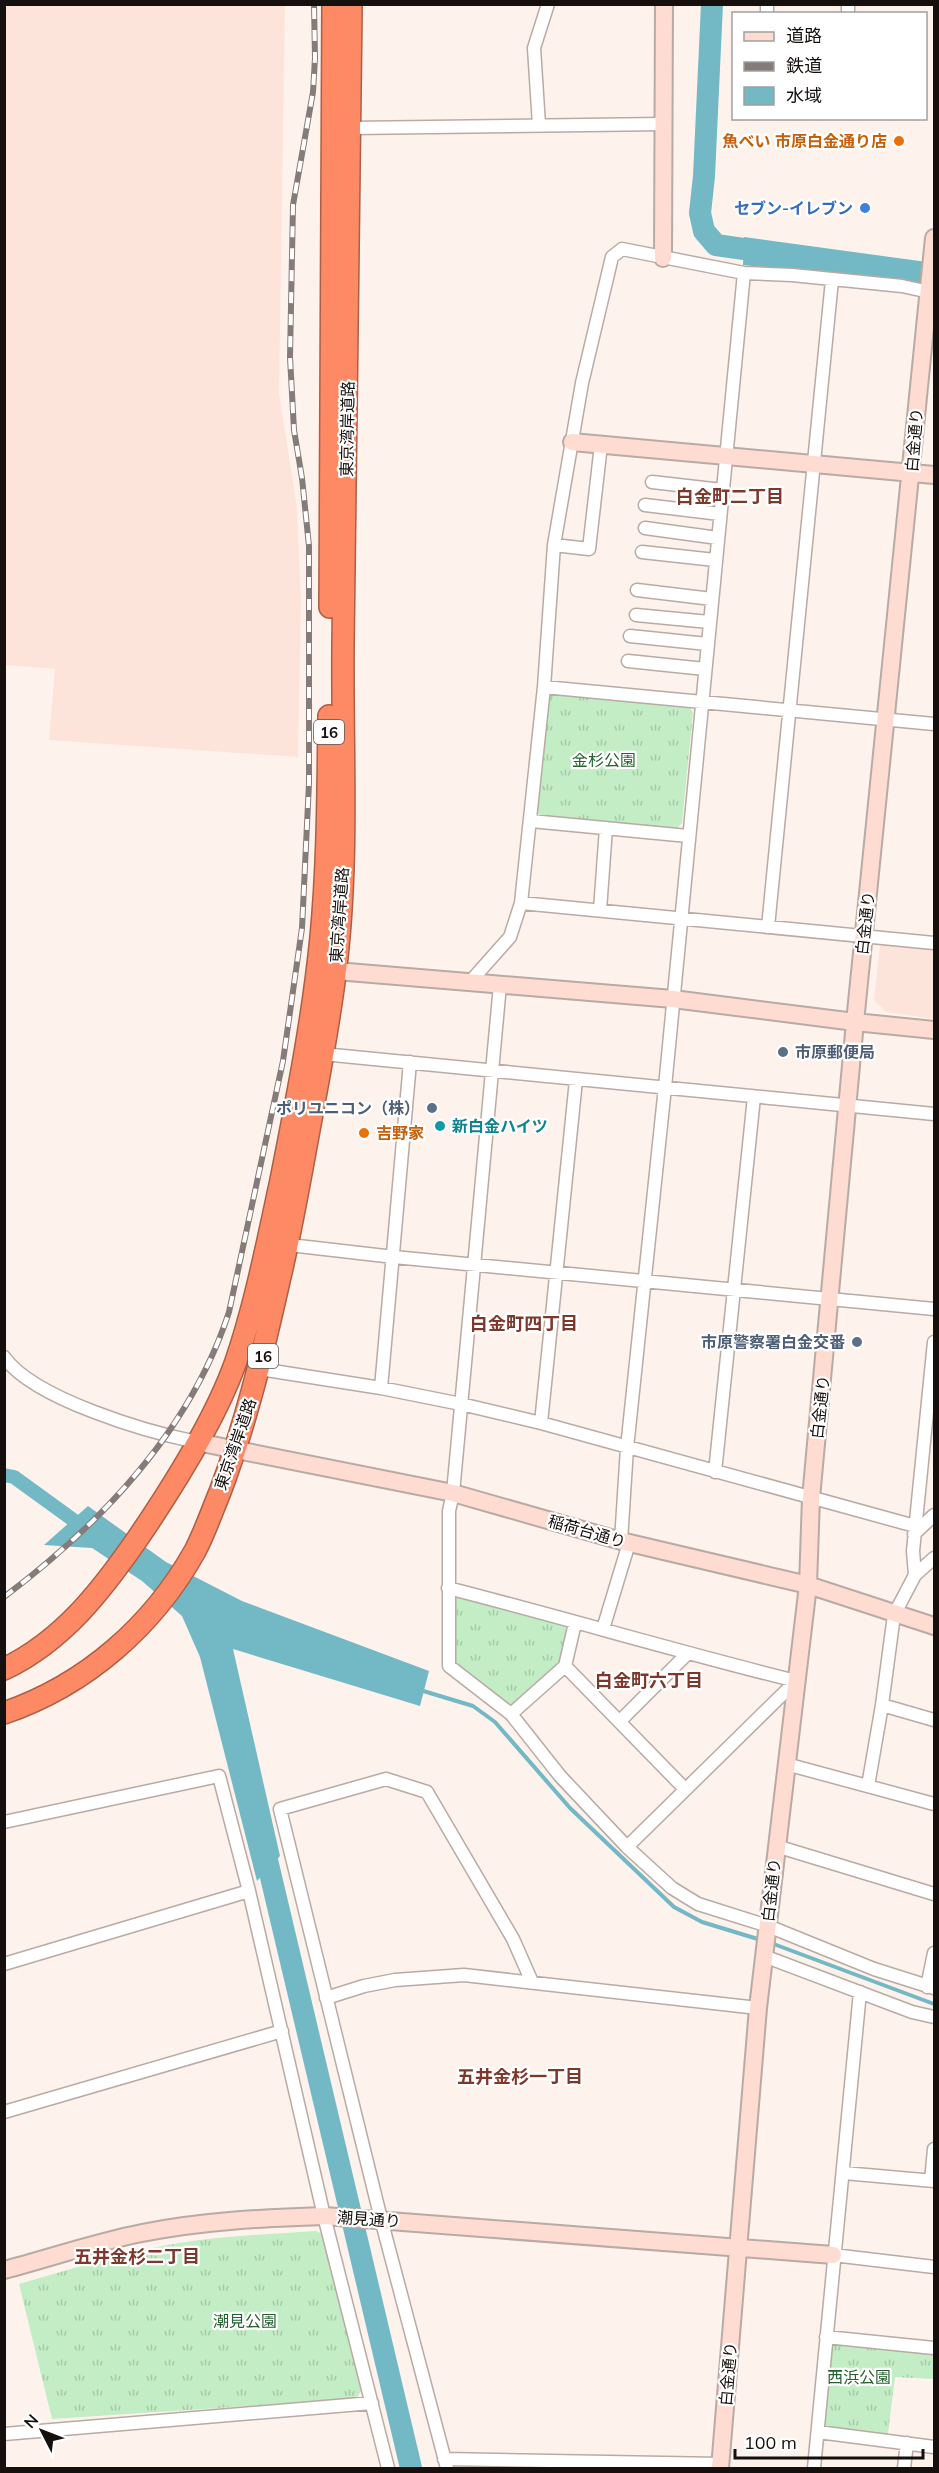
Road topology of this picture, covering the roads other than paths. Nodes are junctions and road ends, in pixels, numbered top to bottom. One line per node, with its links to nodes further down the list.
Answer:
1 (333, 4): 64 (highway, 東京湾岸道路 / 16)
2 (351, 4): 7 (highway, 東京湾岸道路 / 16)
3 (548, 4): 6 (street)
4 (664, 4): 5 (street)
5 (663, 124): 6 (street); 9 (street)
6 (539, 125): 7 (street)
7 (351, 128): 50 (highway, 東京湾岸道路 / 16)
8 (934, 238): 12 (street, 白金通り)
9 (663, 258): 10 (street); 13 (street)
10 (744, 273): 11 (street); 15 (street)
11 (832, 280): 12 (street); 16 (street)
12 (931, 292): 17 (street, 白金通り)
13 (572, 442): 14 (street); 25 (street)
14 (601, 445): 15 (street); 25 (street)
15 (725, 457): 16 (street); 20 (street)
16 (814, 465): 17 (street); 38 (street)
17 (911, 473): 18 (street); 39 (street, 白金通り)
18 (934, 475)
19 (652, 482): 20 (street)
20 (722, 490): 22 (street)
21 (645, 505): 22 (street)
22 (720, 514): 24 (street)
23 (645, 528): 24 (street)
24 (718, 538): 27 (street)
25 (554, 545): 36 (street)
26 (642, 552): 27 (street)
27 (716, 560): 29 (street)
28 (637, 590): 29 (street)
29 (712, 599): 31 (street)
30 (636, 615): 31 (street)
31 (710, 622): 33 (street)
32 (630, 636): 33 (street)
33 (707, 645): 35 (street)
34 (628, 661): 35 (street)
35 (705, 669): 37 (street)
36 (544, 687): 37 (street); 41 (street)
37 (702, 702): 38 (street); 43 (street)
38 (788, 710): 39 (street); 47 (street)
39 (887, 720): 40 (street); 48 (street, 白金通り)
40 (934, 724)
41 (531, 821): 42 (street); 44 (street)
42 (606, 828): 43 (street); 45 (street)
43 (688, 836): 46 (street)
44 (521, 903): 45 (street); 51 (street)
45 (600, 910): 46 (street)
46 (681, 918): 47 (street); 53 (street)
47 (768, 927): 48 (street)
48 (863, 936): 49 (street); 54 (street, 白金通り)
49 (934, 943)
50 (336, 971): 51 (street); 56 (highway, 東京湾岸道路 / 16)
51 (470, 982): 52 (street)
52 (500, 985): 53 (street); 58 (street)
53 (673, 999): 54 (street); 60 (street)
54 (855, 1022): 55 (street); 62 (street, 白金通り)
55 (934, 1030)
56 (323, 1054): 57 (street); 64 (highway, 東京湾岸道路 / 16)
57 (411, 1062): 58 (street); 65 (street)
58 (492, 1071): 59 (street); 66 (street)
59 (576, 1080): 60 (street); 67 (street)
60 (665, 1087): 61 (street); 68 (street)
61 (754, 1097): 62 (street); 69 (street)
62 (847, 1107): 63 (street); 70 (street, 白金通り)
63 (934, 1114)
64 (278, 1243): 65 (street); 74 (highway, 東京湾岸道路 / 16); 78 (highway, 東京湾岸道路 / 16)
65 (394, 1257): 66 (street); 75 (street)
66 (474, 1265): 67 (street); 76 (street)
67 (556, 1273): 68 (street); 77 (street)
68 (644, 1281): 69 (street); 79 (street)
69 (733, 1288): 70 (street); 81 (street)
70 (831, 1299): 71 (street); 83 (street, 白金通り)
71 (934, 1309)
72 (934, 1342): 85 (street)
73 (4, 1357): 78 (street)
74 (260, 1370): 75 (street); 80 (highway, 東京湾岸道路 / 16)
75 (381, 1388): 76 (street)
76 (461, 1404): 77 (street); 82 (street)
77 (541, 1423): 79 (street)
78 (197, 1442): 80 (street, 稲荷台通り); 97 (highway, 東京湾岸道路 / 16)
79 (627, 1448): 81 (street); 86 (street)
80 (236, 1450): 82 (street, 稲荷台通り); 100 (highway, 東京湾岸道路 / 16)
81 (715, 1472): 83 (street)
82 (453, 1493): 86 (street, 稲荷台通り); 90 (street)
83 (811, 1498): 85 (street); 89 (street, 白金通り)
84 (934, 1515): 85 (street)
85 (915, 1530): 88 (street)
86 (625, 1542): 89 (street, 稲荷台通り); 94 (street)
87 (934, 1558): 88 (street)
88 (915, 1575): 91 (street)
89 (808, 1585): 91 (street, 稲荷台通り); 98 (street, 白金通り)
90 (448, 1588): 92 (street); 101 (street)
91 (894, 1615): 93 (street, 稲荷台通り); 99 (street)
92 (575, 1623): 94 (street); 96 (street)
93 (934, 1626)
94 (603, 1629): 95 (street)
95 (687, 1654): 98 (street); 103 (street)
96 (564, 1666): 101 (street); 103 (street)
97 (4, 1670)
98 (796, 1681): 104 (street, 白金通り); 106 (street)
99 (882, 1705): 102 (street); 105 (street)
100 (4, 1713)
101 (511, 1714): 110 (street)
102 (934, 1720)
103 (620, 1721): 106 (street)
104 (786, 1764): 105 (street); 109 (street, 白金通り)
105 (868, 1786): 107 (street)
106 (685, 1789): 110 (street)
107 (934, 1804)
108 (4, 1822): 111 (street)
109 (776, 1846): 112 (street); 113 (street, 白金通り)
110 (627, 1847): 113 (street)
111 (249, 1891): 116 (street); 123 (street)
112 (934, 1894)
113 (768, 1926): 115 (street, 白金通り); 118 (street)
114 (934, 1953): 118 (street)
115 (764, 1956): 119 (street); 121 (street, 白金通り)
116 (4, 1964)
117 (532, 1982): 120 (street); 120 (street); 121 (street)
118 (931, 1987)
119 (860, 1992): 122 (street); 126 (street)
120 (326, 1998): 129 (street)
121 (758, 2008): 130 (street, 白金通り)
122 (934, 2017)
123 (282, 2031): 124 (street); 128 (street)
124 (4, 2112)
125 (934, 2150): 127 (street)
126 (844, 2174): 127 (street); 131 (street)
127 (933, 2181)
128 (324, 2216): 129 (street, 潮見通り); 133 (street, 潮見通り); 136 (street)
129 (381, 2219): 130 (street, 潮見通り); 141 (street)
130 (738, 2247): 131 (street, 潮見通り); 143 (street, 白金通り)
131 (833, 2255): 132 (street); 134 (street)
132 (934, 2267)
133 (4, 2270)
134 (826, 2337): 135 (street); 137 (street)
135 (934, 2348)
136 (372, 2403): 138 (street); 144 (street)
137 (818, 2432): 139 (street); 145 (street)
138 (4, 2434)
139 (907, 2444): 140 (street); 146 (street)
140 (934, 2447)
141 (446, 2464): 142 (street)
142 (630, 2465): 143 (street)
143 (720, 2466)
144 (388, 2469)
145 (814, 2469)
146 (904, 2469)

